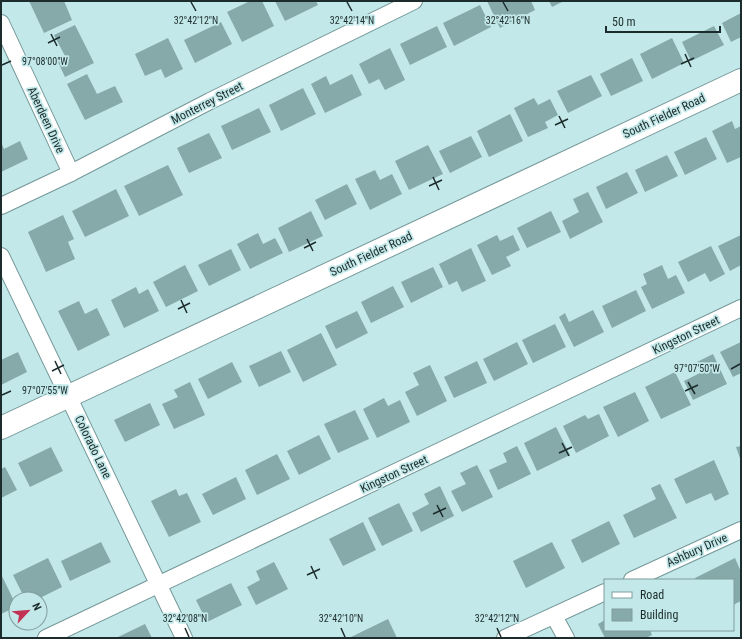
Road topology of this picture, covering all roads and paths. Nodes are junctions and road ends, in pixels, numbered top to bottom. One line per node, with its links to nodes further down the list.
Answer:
1 (414, 1): 4 (street, Monterrey Street)
2 (1, 23): 4 (street, Aberdeen Drive)
3 (741, 80): 8 (street, South Fielder Road)
4 (71, 173): 5 (street, Monterrey Street)
5 (1, 206)
6 (1, 256): 8 (street, Colorado Lane)
7 (741, 308): 12 (street, Kingston Street)
8 (68, 396): 9 (street, South Fielder Road); 12 (street, Colorado Lane)
9 (1, 428)
10 (741, 530): 11 (street, Ashbury Drive)
11 (634, 579)
12 (158, 584): 15 (street, Kingston Street); 16 (street, Colorado Lane)
13 (604, 592): 14 (street)
14 (554, 616): 17 (street); 18 (street)
15 (46, 638)
16 (184, 638)
17 (505, 638)
18 (566, 638)

